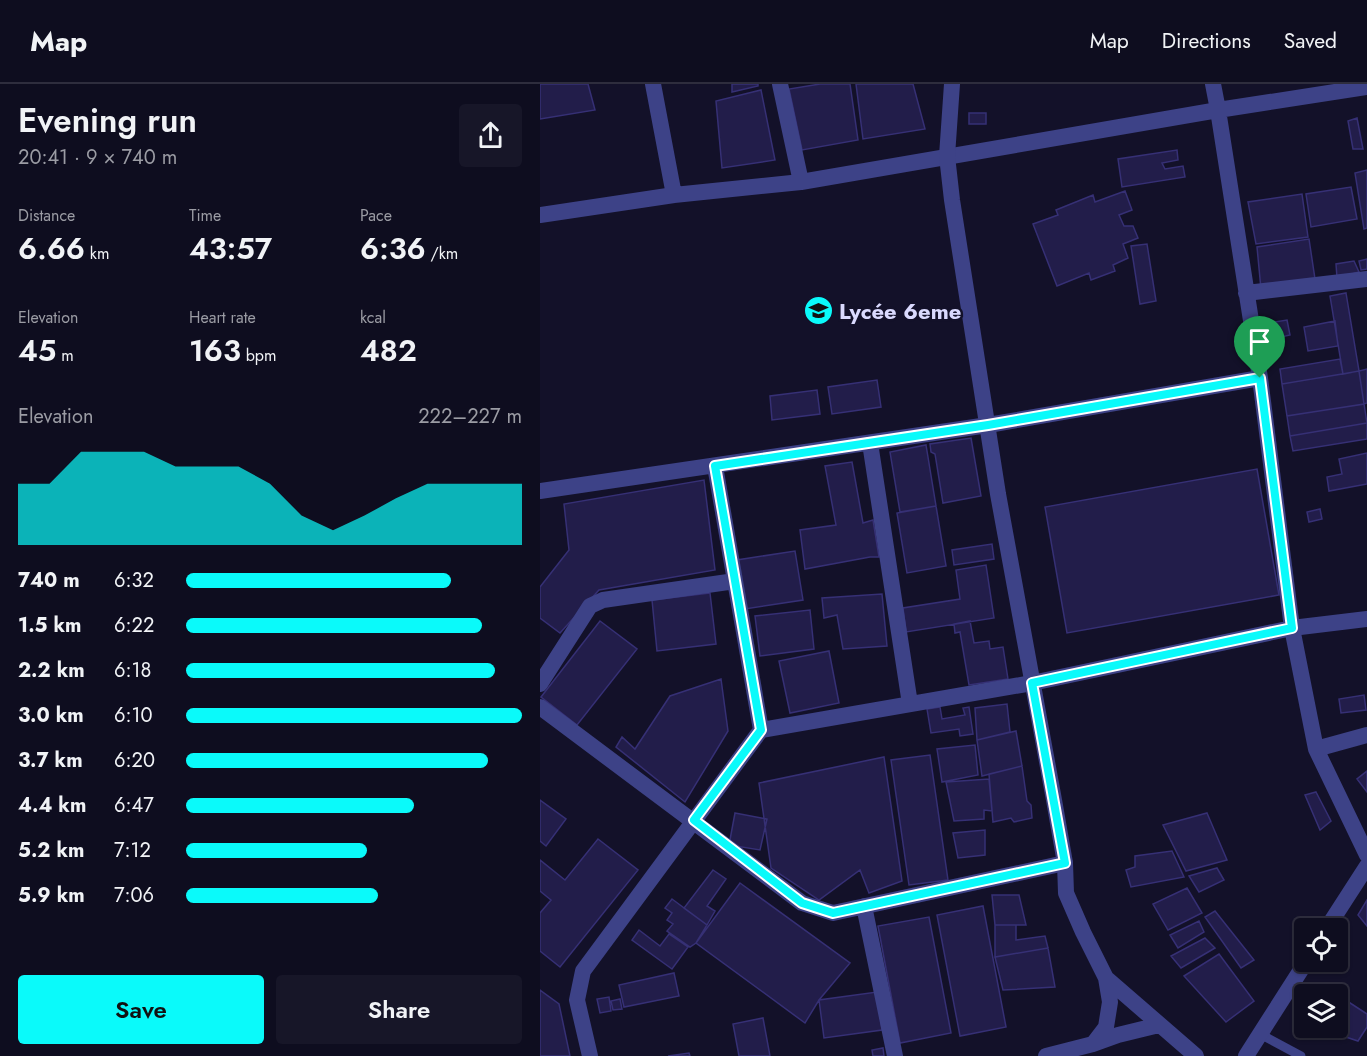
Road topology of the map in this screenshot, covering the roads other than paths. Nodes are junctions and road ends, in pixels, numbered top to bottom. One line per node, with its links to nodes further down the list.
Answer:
1 (653, 84): 9 (street)
2 (780, 84): 8 (street)
3 (952, 84): 7 (street)
4 (1213, 84): 6 (street)
5 (1367, 87): 6 (street)
6 (1218, 110): 7 (street); 12 (street)
7 (947, 156): 8 (street); 14 (street)
8 (801, 182): 9 (street)
9 (674, 195): 10 (street)
10 (540, 215)
11 (1367, 279): 12 (street)
12 (1246, 293): 13 (street)
13 (1260, 378): 14 (street); 20 (street)
14 (988, 425): 15 (street); 21 (street)
15 (870, 443): 16 (street); 23 (street)
16 (715, 466): 17 (street); 18 (street)
17 (540, 491)
18 (735, 581): 22 (street); 25 (street)
19 (1367, 619): 20 (street)
20 (1292, 628): 21 (street); 27 (street)
21 (1032, 683): 23 (street); 30 (street)
22 (540, 684)
23 (910, 704): 25 (street)
24 (540, 707): 28 (street)
25 (761, 730): 28 (street)
26 (1367, 735): 27 (street)
27 (1316, 749): 29 (street)
28 (694, 820): 32 (street); 39 (street)
29 (1367, 855)
30 (1065, 863): 32 (street); 35 (street)
31 (1367, 866): 33 (street)
32 (864, 906): 40 (street)
33 (1333, 918)
34 (1300, 972): 37 (street)
35 (1106, 978): 36 (street); 38 (street)
36 (1159, 1025): 38 (street); 42 (street)
37 (1260, 1034): 43 (street); 44 (lane)
38 (1094, 1050): 41 (street)
39 (590, 1056)
40 (895, 1056)
41 (1046, 1056)
42 (1196, 1056)
43 (1246, 1056)
44 (1301, 1056)

